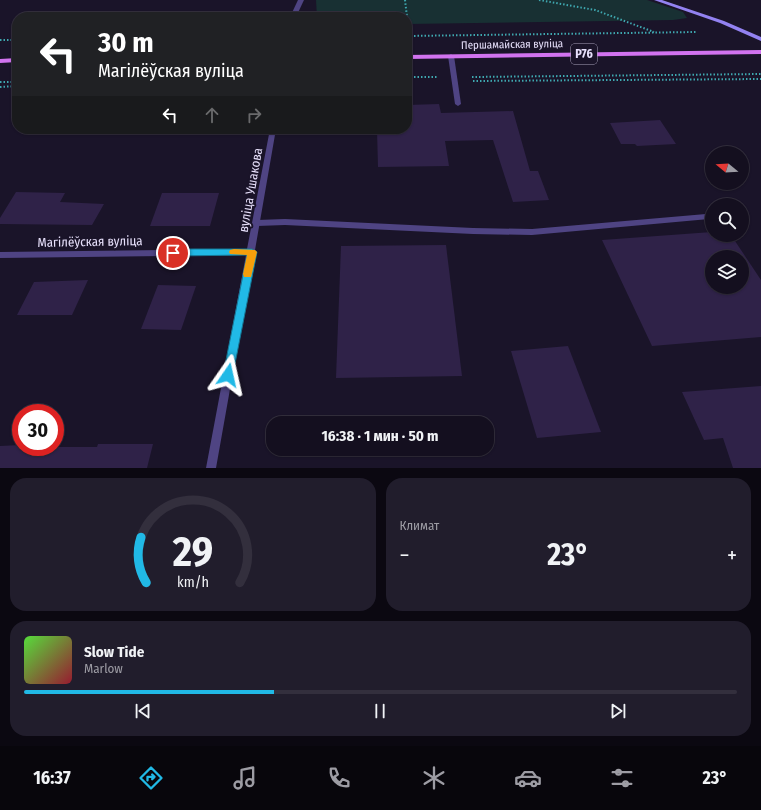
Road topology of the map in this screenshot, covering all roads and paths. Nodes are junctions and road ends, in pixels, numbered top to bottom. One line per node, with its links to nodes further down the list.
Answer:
1 (301, 0): 5 (street)
2 (406, 0): 6 (path)
3 (539, 0): 7 (path)
4 (657, 0): 10 (main road)
5 (295, 12)
6 (407, 12)
7 (656, 32): 8 (path); 9 (path)
8 (701, 32)
9 (412, 36)
10 (761, 39)
11 (0, 40): 12 (path)
12 (12, 40)
13 (761, 52): 14 (main road, Першамайская вуліца / Р76)
14 (451, 56): 15 (main road, Першамайская вуліца / Р76); 21 (street)
15 (412, 57)
16 (12, 60): 17 (main road)
17 (0, 61)
18 (761, 74): 21 (path)
19 (412, 77): 21 (path)
20 (761, 78): 21 (path)
21 (454, 79): 26 (street)
22 (0, 82): 23 (path)
23 (12, 82)
24 (0, 86): 25 (path)
25 (12, 86)
26 (458, 104)
27 (272, 134): 29 (street, вуліца Ушакова)
28 (705, 217): 29 (street)
29 (257, 223): 30 (street, вуліца Ушакова)
30 (252, 252): 31 (street, Магілёўская вуліца); 32 (street, вуліца Ушакова)
31 (0, 255)
32 (211, 468)

